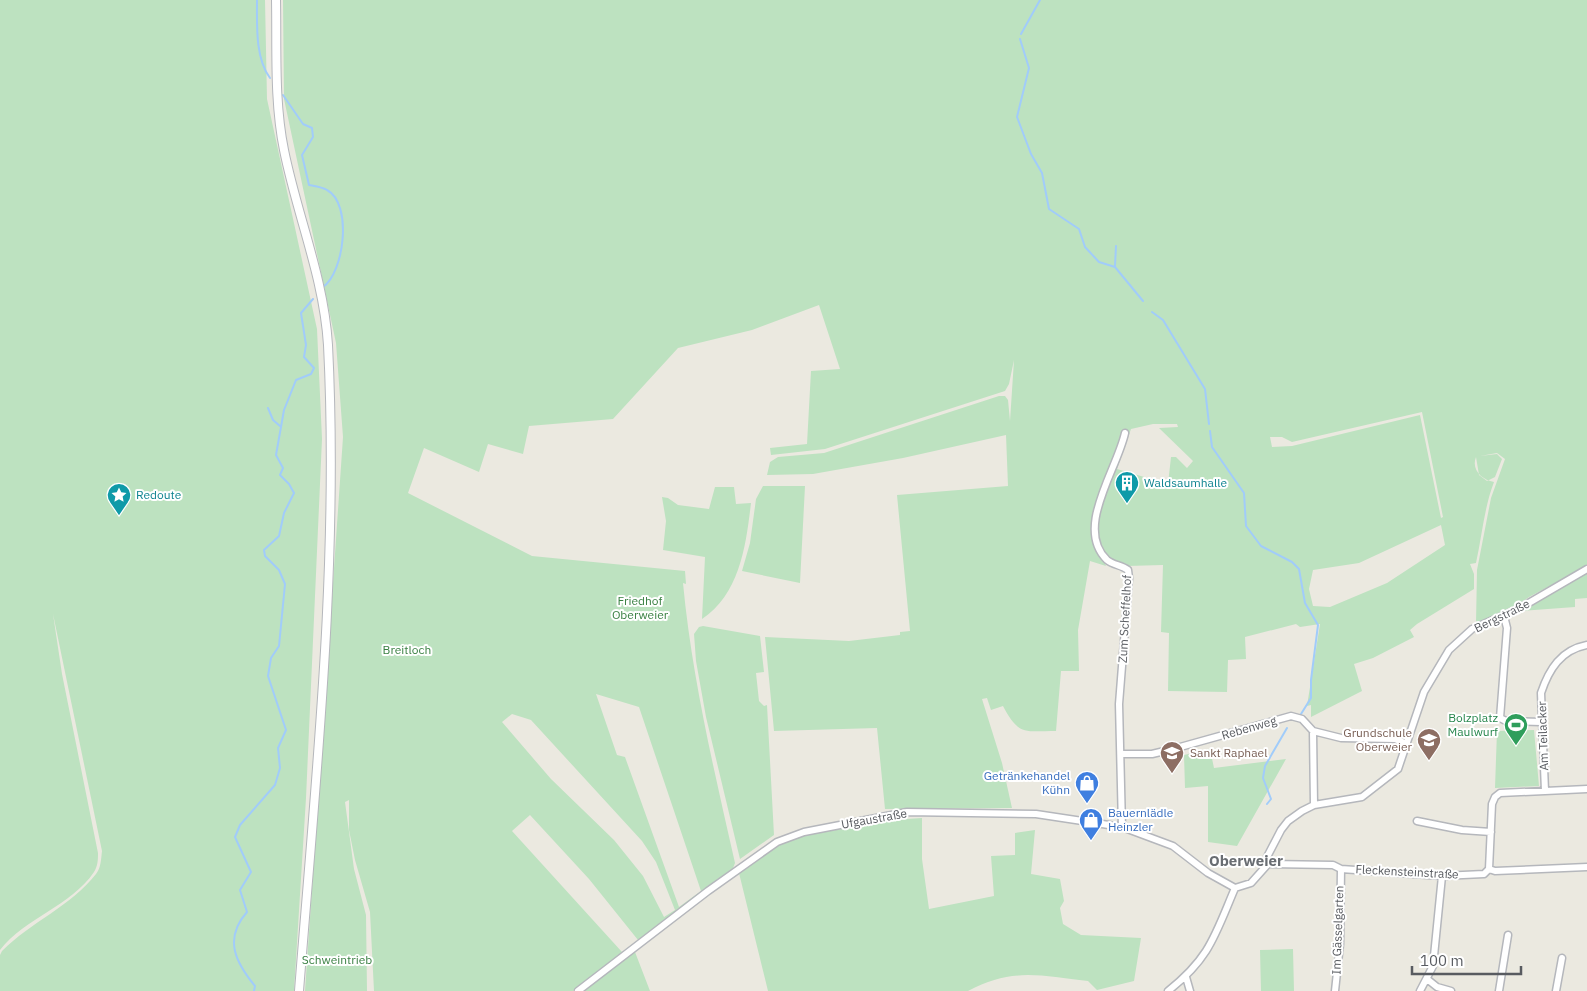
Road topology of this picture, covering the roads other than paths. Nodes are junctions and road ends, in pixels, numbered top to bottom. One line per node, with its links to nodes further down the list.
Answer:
1 (276, 0): 26 (street)
2 (1125, 433): 9 (street, Zum Scheffelhof)
3 (1587, 569): 4 (street, Bergstraße)
4 (1504, 616): 6 (street); 8 (street, Bergstraße)
5 (1587, 645): 6 (street, Am Teilacker)
6 (1541, 722): 11 (street, Am Teilacker)
7 (1313, 731): 8 (street, Rebenweg); 9 (street, Rebenweg); 12 (street)
8 (1407, 744): 12 (street, Bergstraße)
9 (1121, 754): 14 (street, Zum Scheffelhof)
10 (1587, 789): 11 (street)
11 (1545, 791): 15 (street)
12 (1314, 805): 16 (street, Bergstraße)
13 (1416, 821): 15 (street)
14 (1122, 827): 21 (street, Ufgaustraße); 27 (street, Ufgaustraße)
15 (1491, 832): 19 (street)
16 (1268, 864): 18 (street, Fleckensteinstraße); 21 (street)
17 (1587, 867): 19 (street, Fleckensteinstraße)
18 (1341, 869): 20 (street, Fleckensteinstraße); 30 (street, Im Gässelgarten)
19 (1489, 869): 20 (street, Fleckensteinstraße)
20 (1442, 876): 25 (street)
21 (1236, 888): 24 (street)
22 (1508, 935): 33 (street)
23 (1562, 958): 34 (street)
24 (1186, 977): 28 (street); 29 (street)
25 (1427, 979): 31 (street); 32 (street)
26 (300, 991)
27 (578, 991)
28 (1168, 991)
29 (1190, 991)
30 (1335, 991)
31 (1420, 991)
32 (1451, 991)
33 (1499, 991)
34 (1556, 991)

